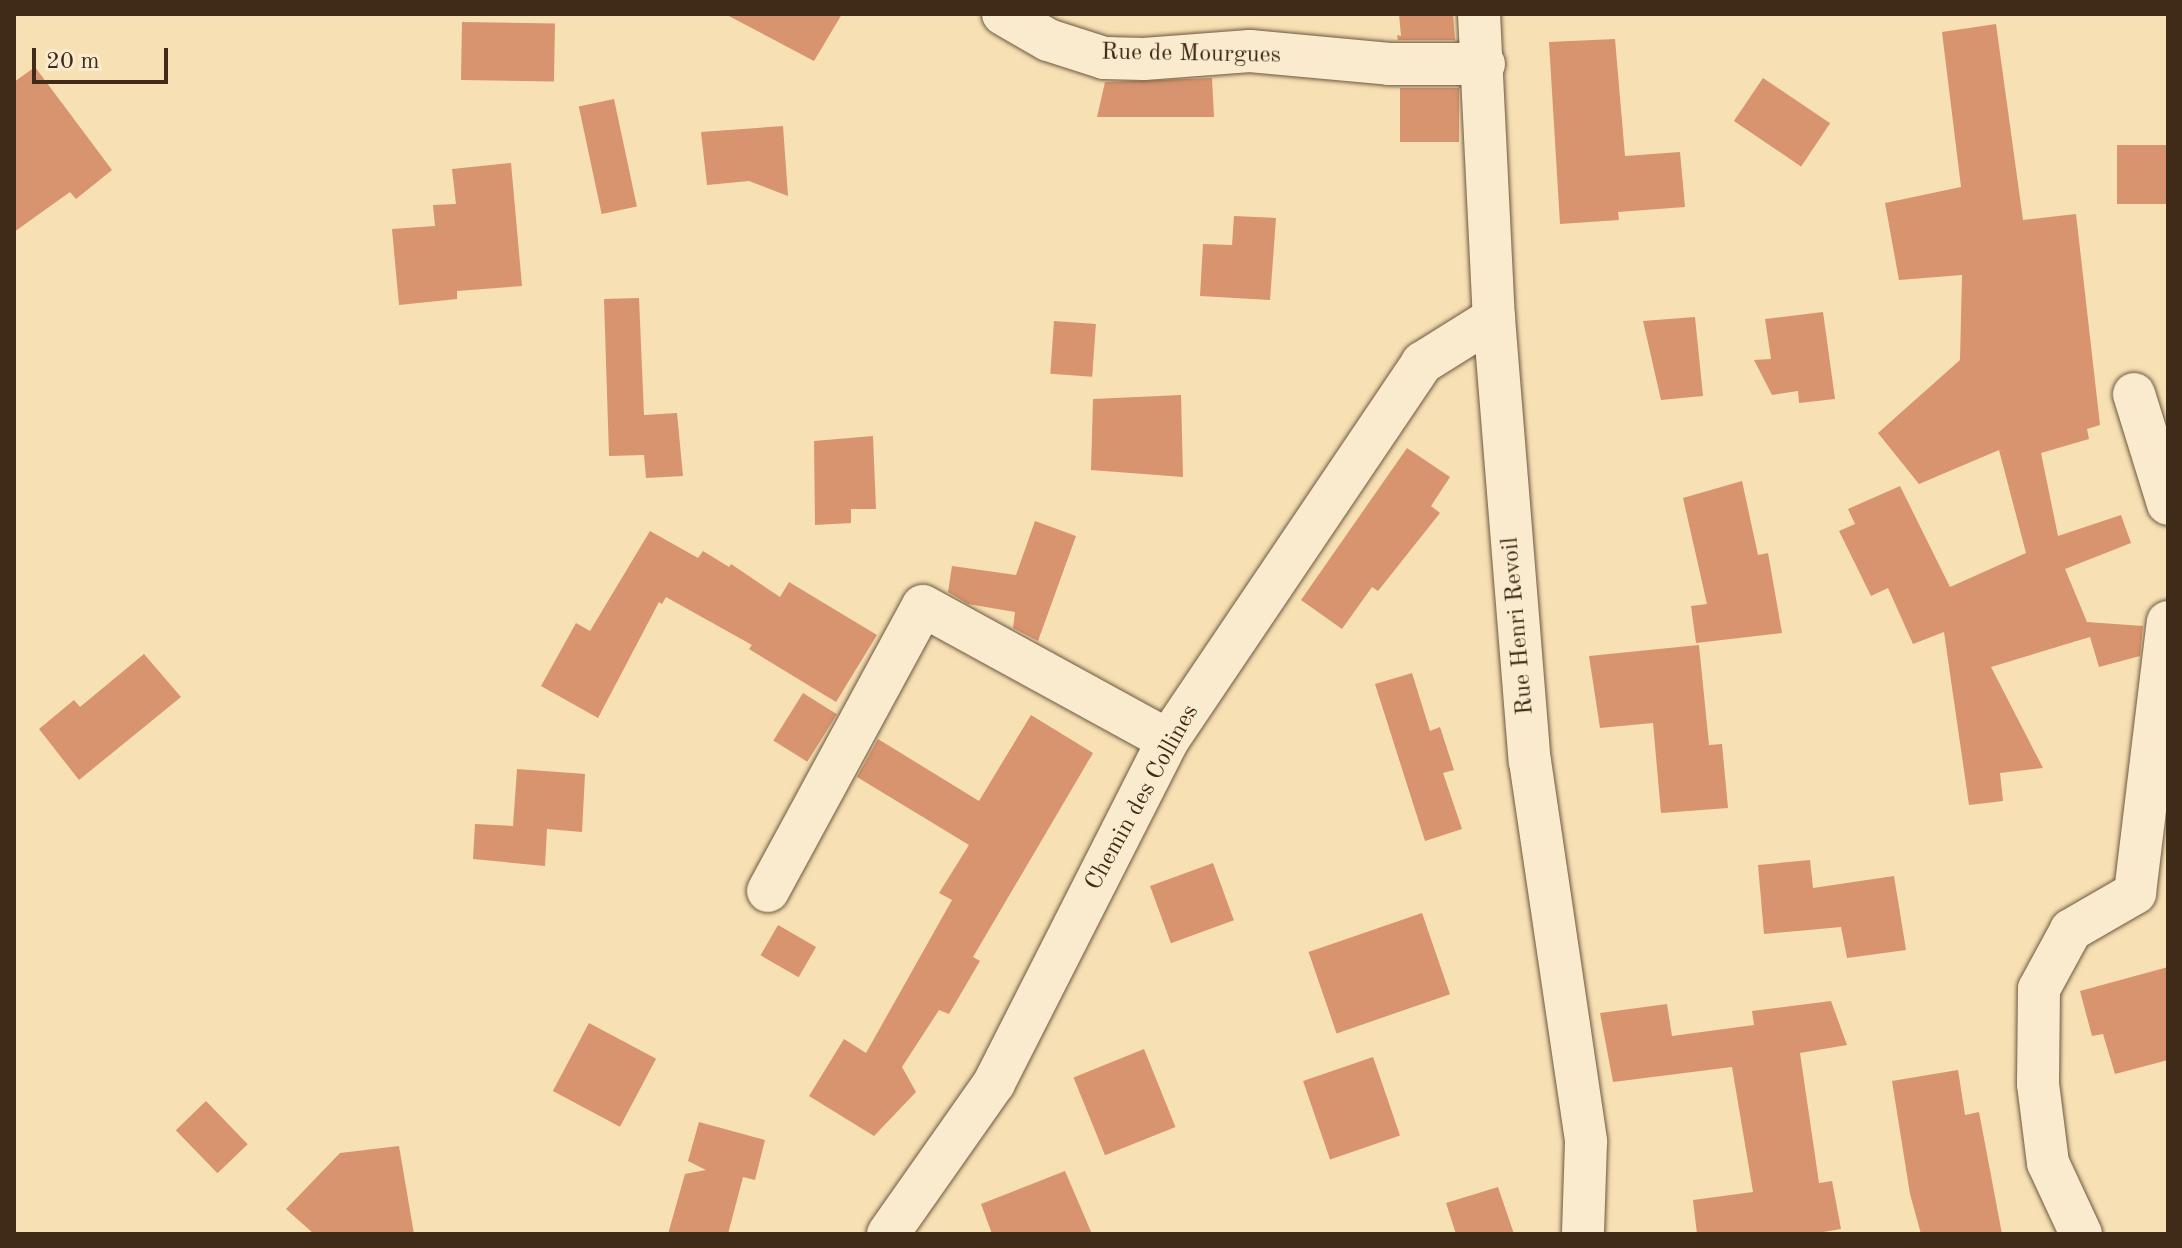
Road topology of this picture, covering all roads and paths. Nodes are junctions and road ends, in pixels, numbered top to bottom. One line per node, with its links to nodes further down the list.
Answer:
1 (1003, 14): 3 (street, Rue de Mourgues)
2 (1479, 14): 3 (street, Rue Henri Revoil)
3 (1484, 64): 4 (street, Rue Henri Revoil)
4 (1494, 318): 8 (street, Chemin des Collines); 11 (street, Rue Henri Revoil)
5 (2134, 394): 6 (street)
6 (2168, 504)
7 (2168, 622): 12 (street)
8 (1168, 740): 9 (street); 10 (street, Chemin des Collines)
9 (768, 891)
10 (888, 1234)
11 (1583, 1234)
12 (2081, 1234)

